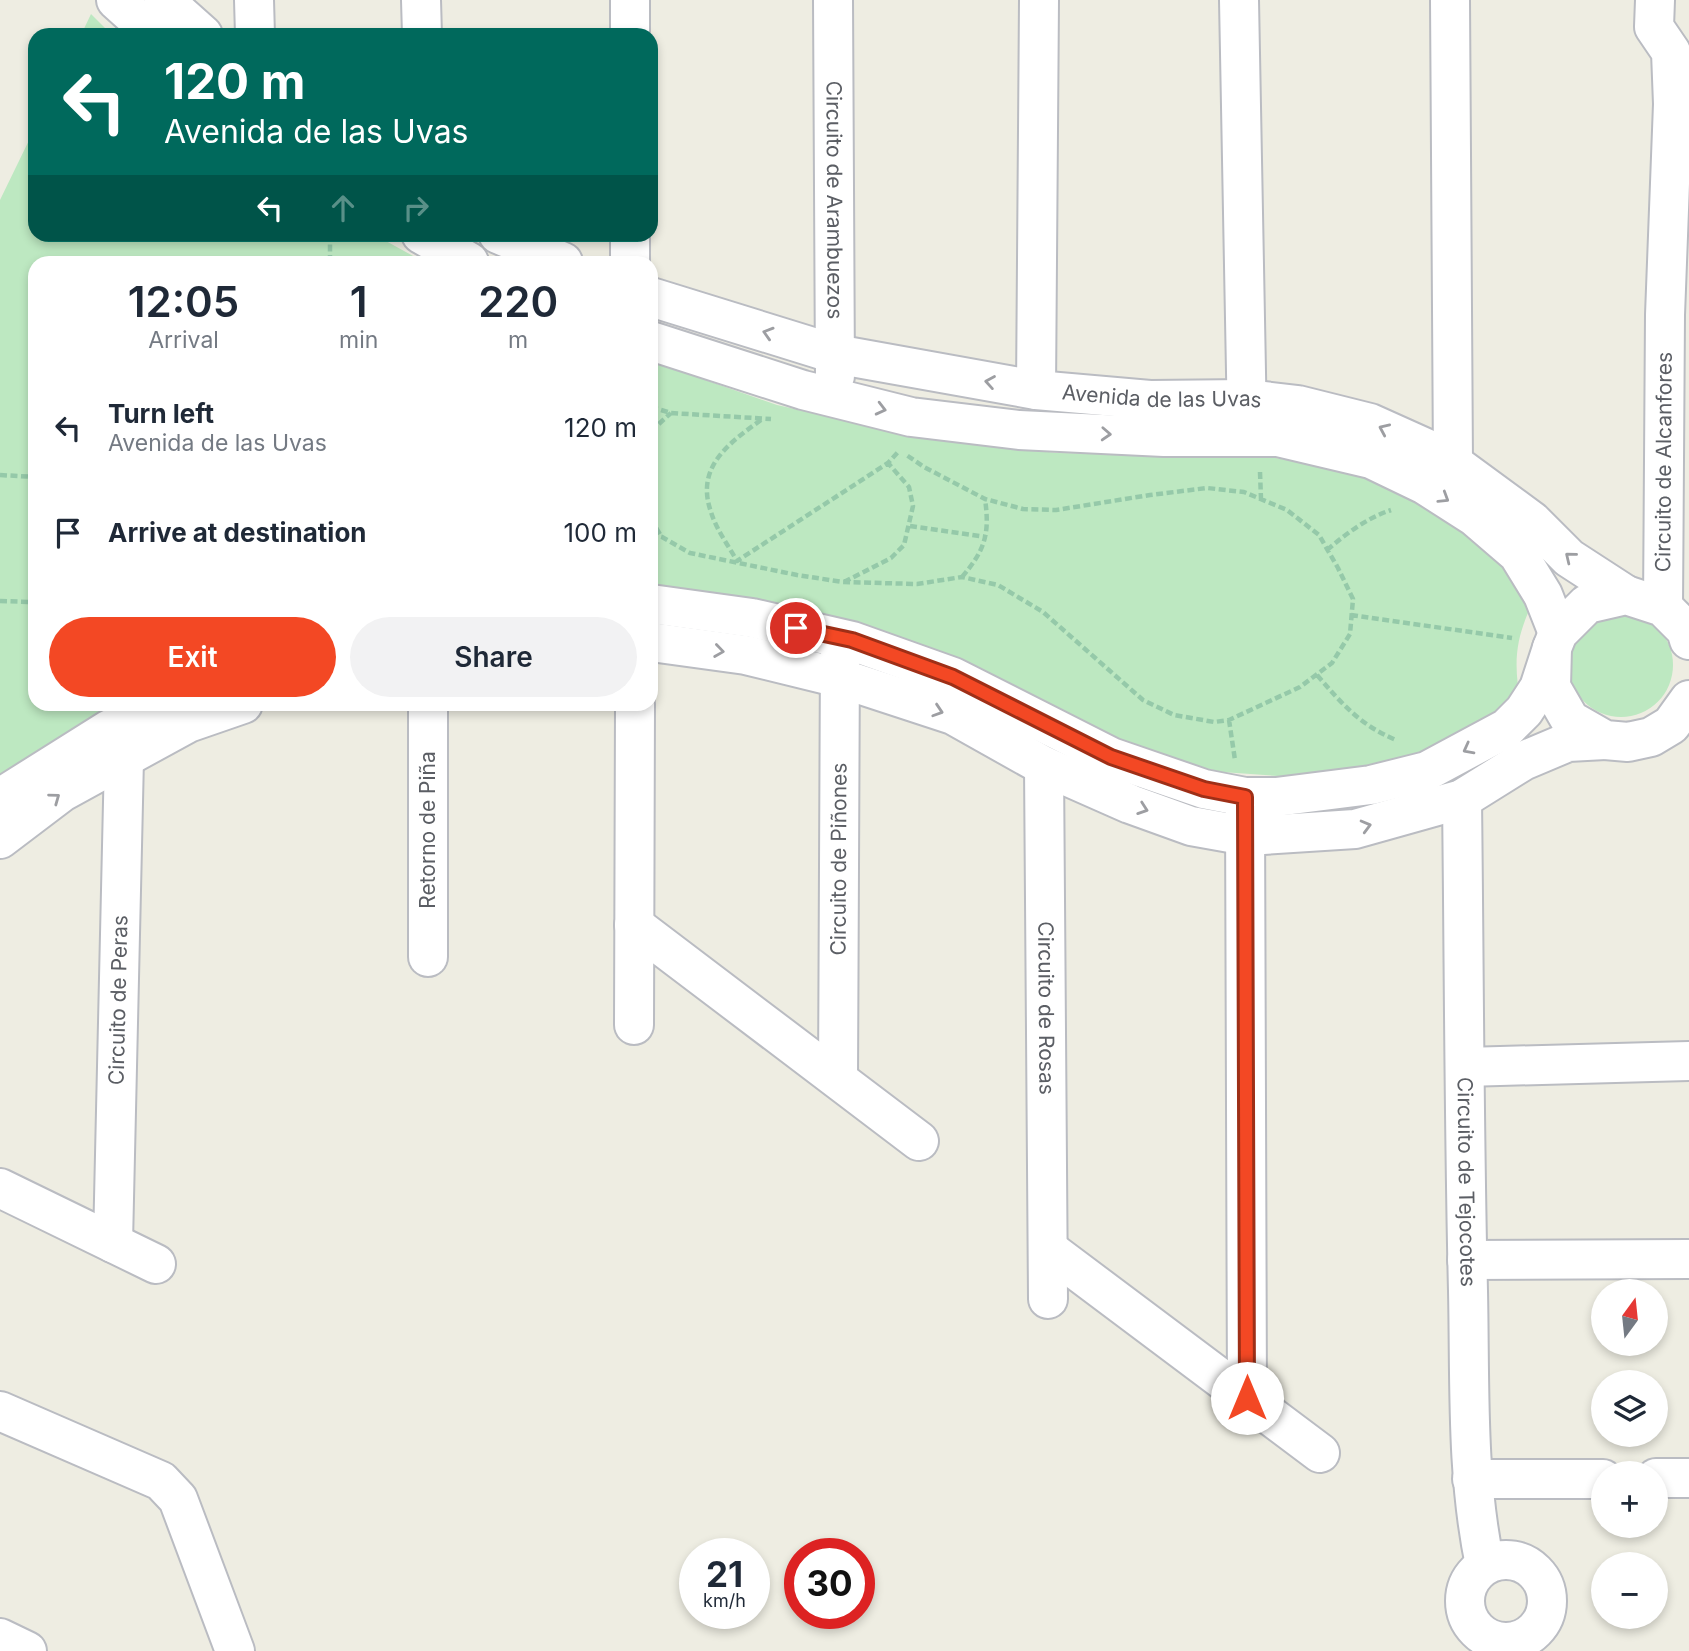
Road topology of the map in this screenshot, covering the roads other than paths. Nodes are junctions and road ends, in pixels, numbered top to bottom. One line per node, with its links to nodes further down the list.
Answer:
1 (116, 0): 11 (street)
2 (164, 0): 12 (street)
3 (254, 0): 13 (street)
4 (421, 0): 14 (street)
5 (630, 0): 15 (street)
6 (833, 0): 25 (street, Circuito de Arambuezos)
7 (1039, 0): 26 (street)
8 (1239, 0): 28 (street)
9 (1450, 0): 30 (street)
10 (1655, 0): 16 (street)
11 (147, 28)
12 (195, 28)
13 (256, 28)
14 (422, 28)
15 (630, 28)
16 (1680, 55): 17 (street, Circuito de Alcanfores)
17 (1681, 104): 23 (street, Circuito de Alcanfores)
18 (434, 242): 20 (street)
19 (517, 242): 21 (street)
20 (458, 256)
21 (549, 256)
22 (658, 299): 25 (street, Avenida de las Uvas, one-way to 22)
23 (1677, 315): 33 (street, Circuito de Alcanfores)
24 (658, 343): 27 (street, Avenida de las Uvas)
25 (835, 354): 26 (street, Avenida de las Uvas, one-way to 25); 27 (street, Circuito de Arambuezos)
26 (1036, 390): 28 (street, Avenida de las Uvas)
27 (835, 398): 29 (street, Avenida de las Uvas, one-way to 29)
28 (1246, 399): 29 (street); 30 (street, Avenida de las Uvas, one-way to 28)
29 (1247, 437): 30 (street, Avenida de las Uvas)
30 (1446, 479): 31 (street, Avenida de las Uvas, one-way to 30); 35 (street, Avenida de las Uvas, one-way to 35)
31 (1626, 595): 33 (street, Avenida de las Uvas); 35 (street)
32 (658, 605): 34 (street)
33 (1682, 627)
34 (840, 638): 37 (street, Circuito de Piñones); 46 (street)
35 (1555, 640): 43 (street); 46 (street, one-way to 46)
36 (658, 643): 37 (street, one-way to 37)
37 (840, 678): 45 (street, one-way to 45); 56 (street, Circuito de Piñones)
38 (147, 711): 47 (street)
39 (223, 711): 44 (street)
40 (428, 711): 52 (street, Retorno de Piña)
41 (635, 711): 51 (street)
42 (1683, 717): 43 (street)
43 (1605, 740): 48 (street)
44 (124, 758): 50 (street, one-way to 44); 59 (street, Circuito de Peras)
45 (1044, 766): 49 (street, one-way to 49); 60 (street, Circuito de Rosas)
46 (1245, 797): 49 (street)
47 (0, 799)
48 (1462, 799): 49 (street, one-way to 48); 55 (street, Circuito de Tejocotes)
49 (1246, 835): 65 (street)
50 (0, 839)
51 (634, 925): 53 (street); 56 (street)
52 (428, 957)
53 (634, 1025)
54 (1689, 1061): 55 (street)
55 (1465, 1066): 62 (street, Circuito de Tejocotes)
56 (838, 1079): 57 (street)
57 (919, 1141)
58 (0, 1188): 59 (street)
59 (113, 1243): 63 (street)
60 (1048, 1249): 64 (street, Circuito de Rosas); 65 (street)
61 (1689, 1259): 62 (street)
62 (1467, 1260): 70 (street, Circuito de Tejocotes)
63 (156, 1264)
64 (1048, 1299)
65 (1247, 1398): 67 (street)
66 (0, 1411): 75 (street)
67 (1320, 1453)
68 (1668, 1478): 69 (street)
69 (1689, 1478)
70 (1472, 1479): 71 (street); 72 (street, Circuito de Tejocotes)
71 (1591, 1479)
72 (1485, 1564)
73 (0, 1638): 74 (street)
74 (27, 1651)
75 (235, 1651)

